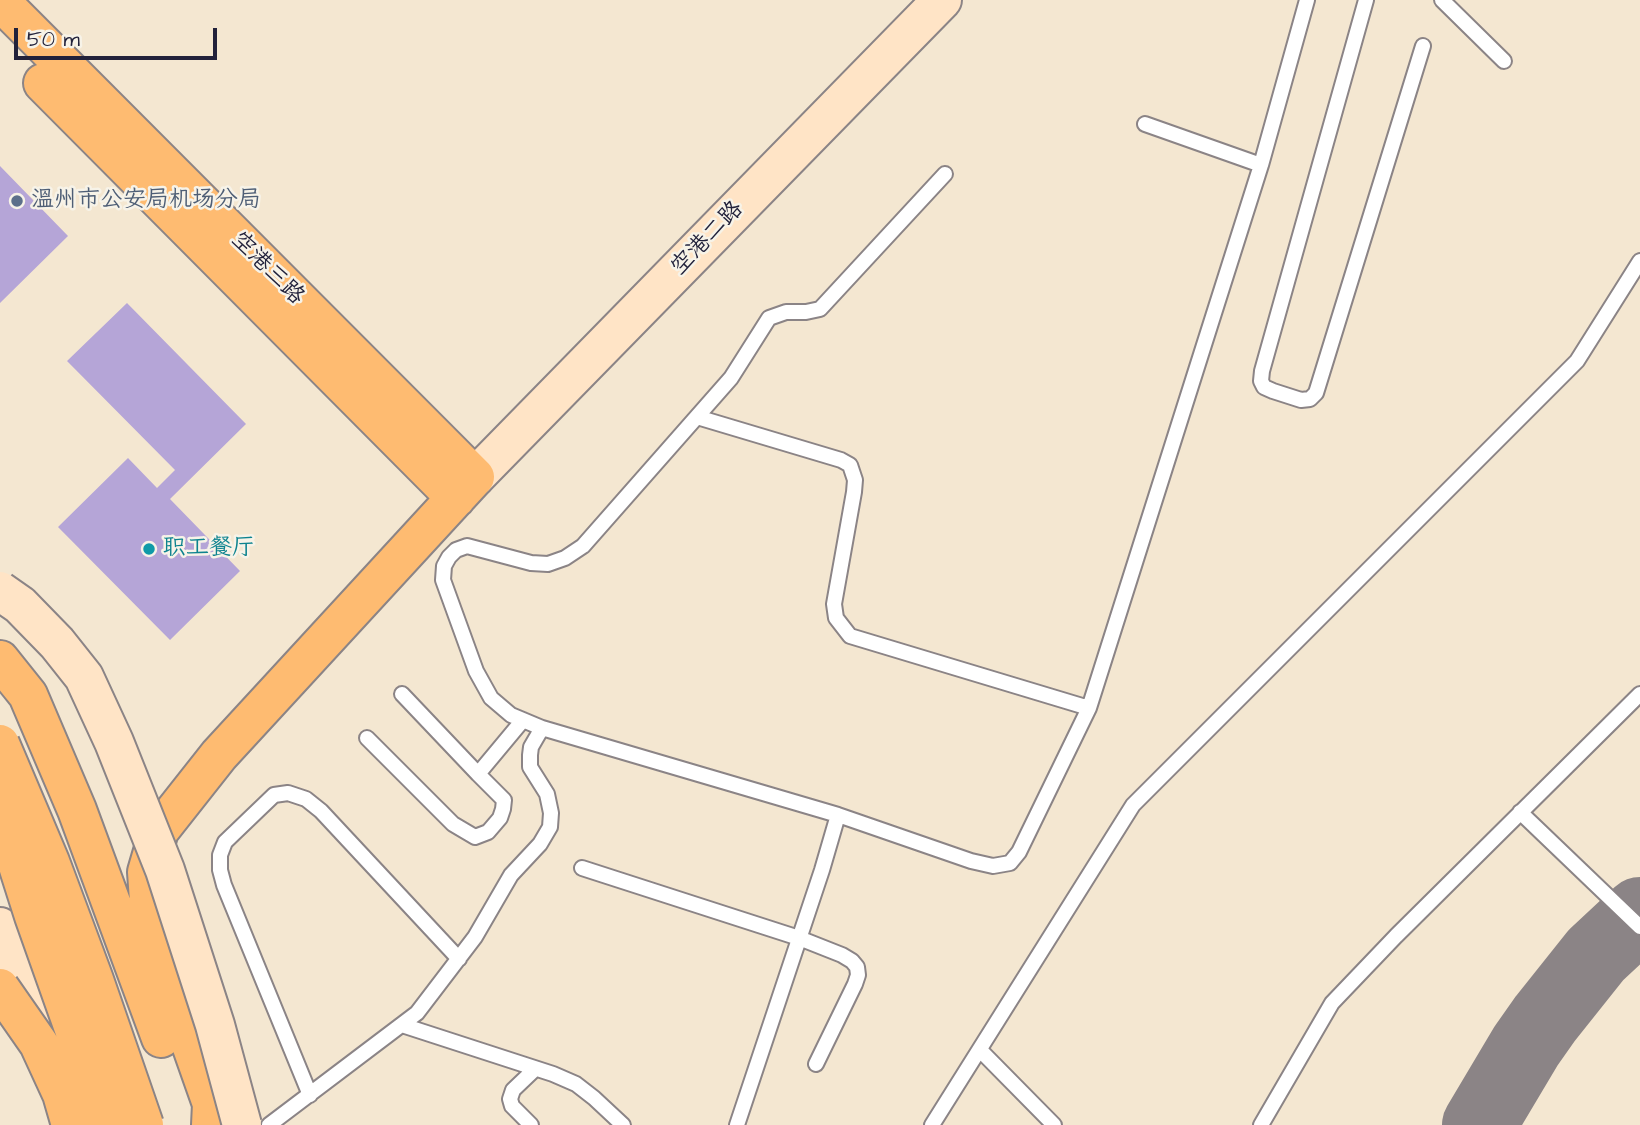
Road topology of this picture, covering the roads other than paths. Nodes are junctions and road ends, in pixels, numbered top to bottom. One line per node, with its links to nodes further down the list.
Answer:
1 (942, 0): 14 (main road, 空港二路)
2 (1307, 0): 10 (lane)
3 (1366, 0): 7 (lane)
4 (1442, 0): 8 (lane)
5 (0, 2): 14 (main road, 空港三路)
6 (0, 39): 14 (main road, 空港三路)
7 (1423, 47)
8 (1504, 61)
9 (1145, 124): 10 (lane)
10 (1261, 165): 19 (lane)
11 (945, 174): 13 (lane)
12 (1640, 261): 35 (lane)
13 (697, 417): 19 (lane); 20 (lane)
14 (465, 487): 44 (main road)
15 (0, 591): 45 (main road, bridge)
16 (0, 660): 43 (main road)
17 (402, 694): 24 (lane)
18 (1640, 694): 26 (lane)
19 (1089, 708): 27 (lane)
20 (523, 720): 21 (lane); 24 (lane)
21 (542, 728): 27 (lane); 32 (lane)
22 (367, 738): 24 (lane)
23 (0, 744): 42 (main road, bridge)
24 (478, 774)
25 (0, 809): 41 (main road, bridge)
26 (1520, 812): 30 (lane); 52 (lane)
27 (838, 815): 31 (lane)
28 (582, 868): 31 (lane)
29 (0, 927): 40 (main road)
30 (1640, 927)
31 (799, 938): 36 (lane); 49 (lane)
32 (459, 959): 34 (lane); 38 (lane)
33 (0, 988): 39 (main road, bridge)
34 (402, 1026): 37 (lane); 38 (lane)
35 (979, 1050): 50 (lane); 51 (lane)
36 (816, 1064)
37 (535, 1069): 47 (lane); 48 (lane)
38 (310, 1095): 46 (lane)
39 (71, 1125)
40 (81, 1125)
41 (108, 1125)
42 (144, 1125)
43 (193, 1125)
44 (211, 1125)
45 (242, 1125)
46 (269, 1125)
47 (531, 1125)
48 (623, 1125)
49 (737, 1125)
50 (932, 1125)
51 (1054, 1125)
52 (1261, 1125)

